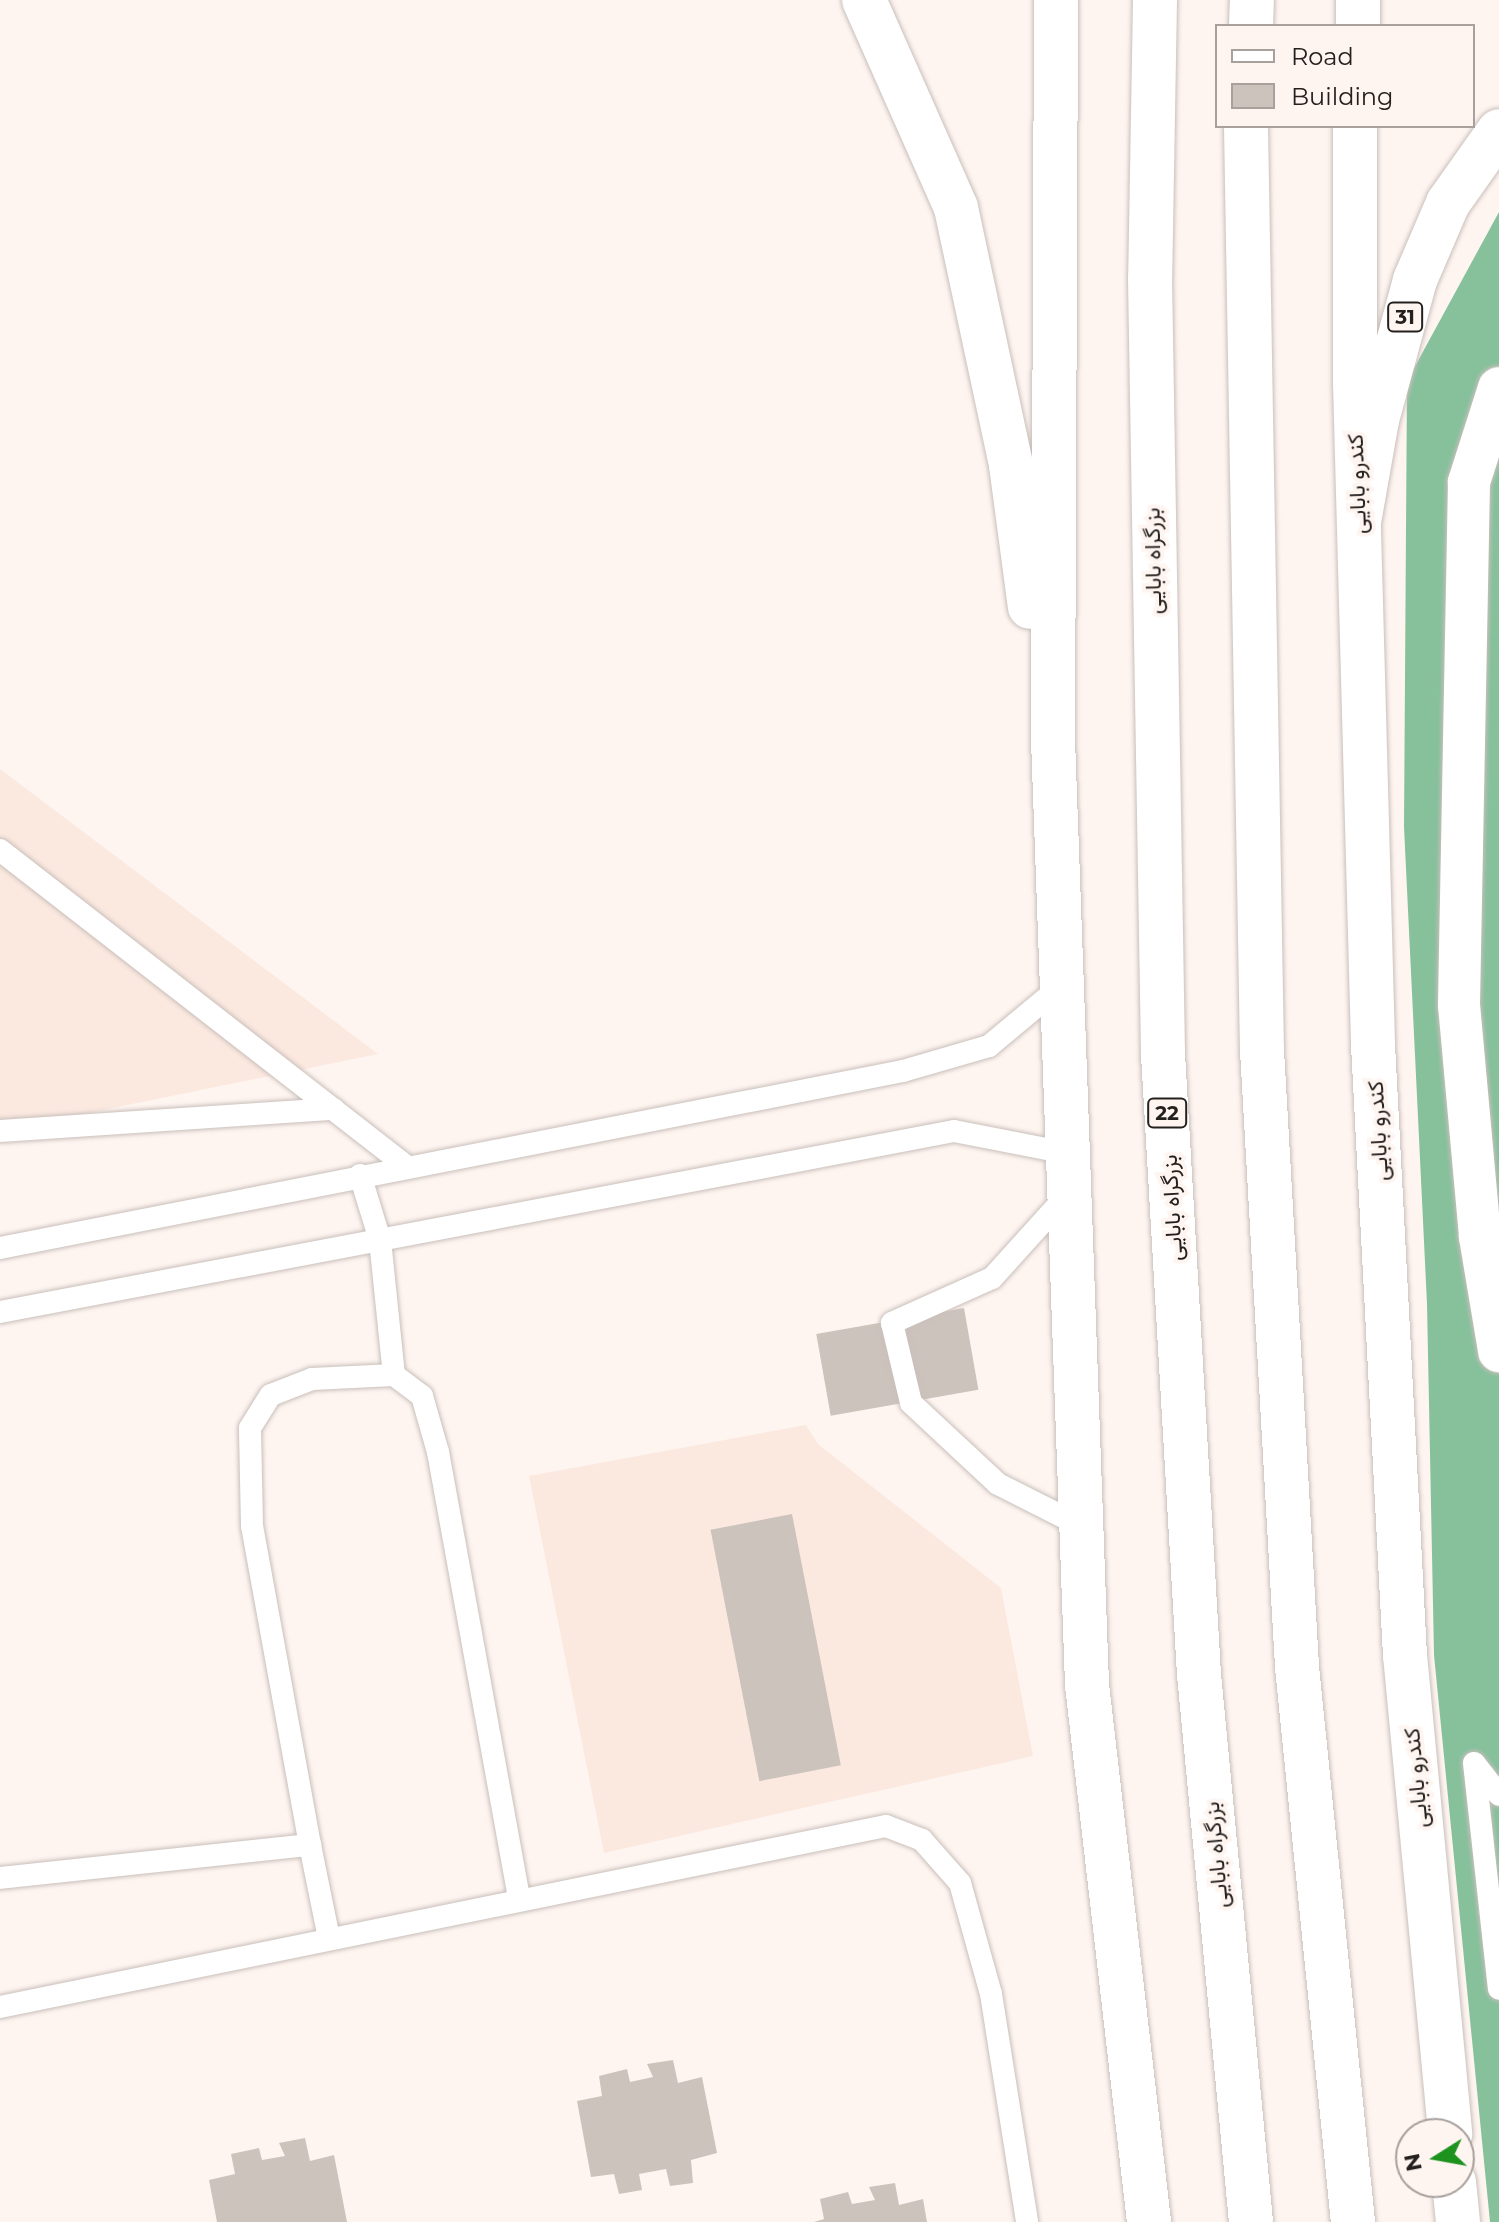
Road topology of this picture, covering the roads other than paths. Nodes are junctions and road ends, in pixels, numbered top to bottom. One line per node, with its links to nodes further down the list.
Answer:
1 (864, 0): 13 (main road)
2 (1056, 0): 13 (main road)
3 (1155, 0): 39 (main road, بزرگراه بابایی / 22)
4 (1252, 0): 6 (main road)
5 (1358, 0): 7 (main road)
6 (1251, 24)
7 (1358, 24)
8 (1246, 128): 40 (main road)
9 (1355, 128): 12 (main road, کندرو بابایی)
10 (1499, 131): 12 (main road, 31)
11 (1499, 388): 19 (street)
12 (1359, 522): 35 (main road, کندرو بابایی)
13 (1055, 792): 15 (main road)
14 (0, 850): 16 (lane)
15 (1061, 986): 18 (lane); 20 (main road)
16 (333, 1109): 17 (lane); 18 (lane)
17 (0, 1131)
18 (406, 1166): 21 (lane)
19 (1486, 1168): 25 (street)
20 (1068, 1173): 22 (lane); 27 (main road); 27 (lane)
21 (360, 1175): 22 (lane); 23 (lane)
22 (380, 1240): 24 (lane); 26 (lane)
23 (0, 1248)
24 (0, 1312)
25 (1499, 1351)
26 (394, 1375): 29 (lane); 31 (lane)
27 (1081, 1526): 38 (main road)
28 (1499, 1795): 33 (lane)
29 (310, 1845): 30 (lane); 32 (lane)
30 (0, 1878)
31 (519, 1898): 32 (lane); 37 (lane)
32 (329, 1938): 34 (lane)
33 (1499, 1989)
34 (0, 2007)
35 (1448, 2118)
36 (1456, 2198): 41 (main road)
37 (1027, 2222)
38 (1149, 2222)
39 (1251, 2222)
40 (1353, 2222)
41 (1458, 2222)

